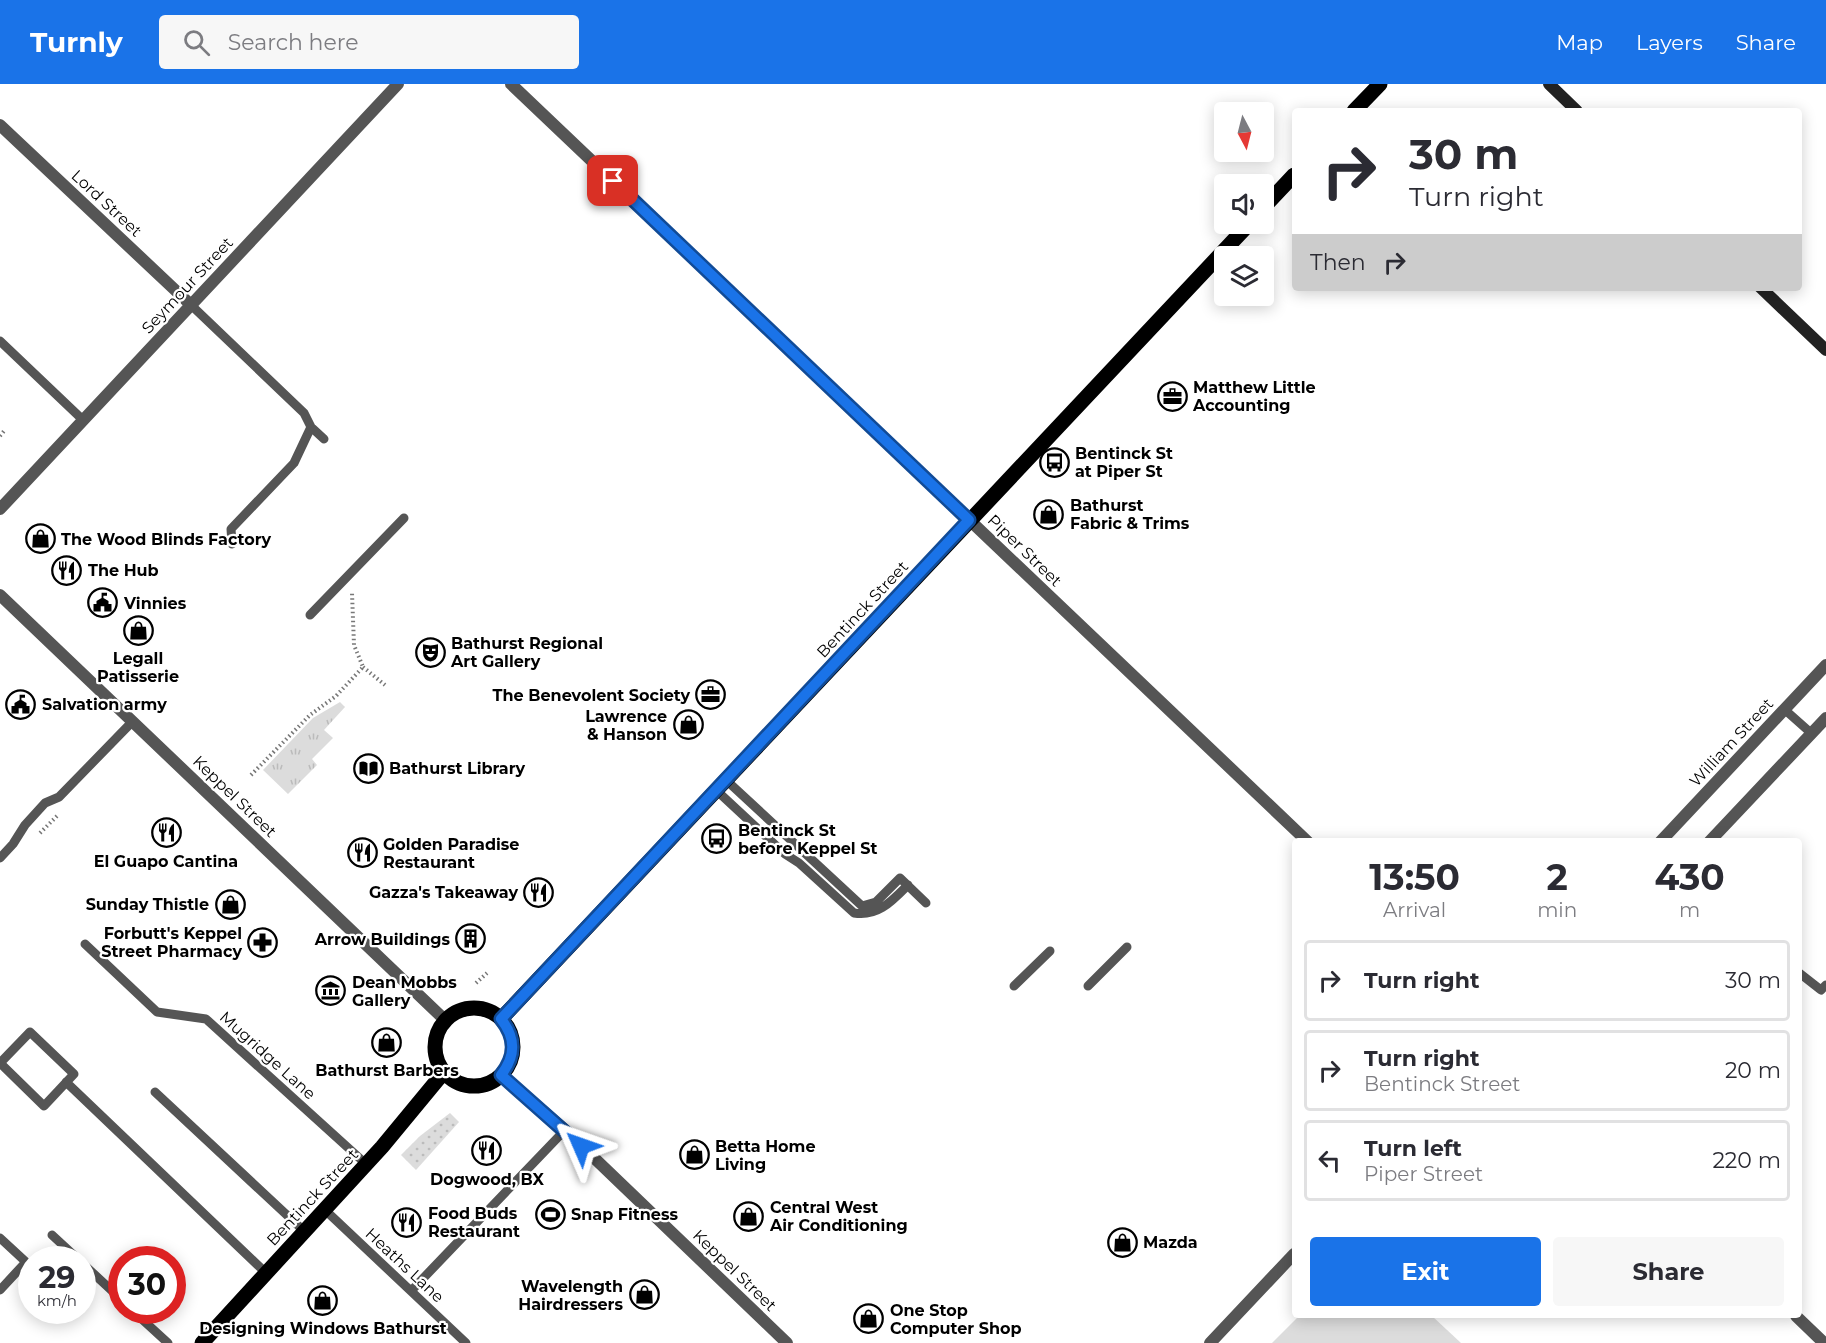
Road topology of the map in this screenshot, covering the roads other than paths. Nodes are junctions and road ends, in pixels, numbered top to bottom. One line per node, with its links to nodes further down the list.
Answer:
1 (398, 84): 12 (street, Seymour Street)
2 (511, 84): 20 (street, Piper Street)
3 (1380, 84): 5 (main road)
4 (1549, 84): 6 (main road)
5 (1357, 108)
6 (1574, 108)
7 (0, 125): 12 (street, Lord Street)
8 (1292, 177): 9 (main road)
9 (1274, 196)
10 (1240, 234): 20 (main road, Bentinck Street)
11 (1764, 291): 14 (main road)
12 (191, 305): 15 (street, Seymour Street); 16 (lane)
13 (0, 341): 15 (lane)
14 (1826, 350)
15 (83, 420): 18 (street, Seymour Street)
16 (311, 427): 17 (lane); 21 (lane)
17 (324, 439)
18 (0, 509)
19 (404, 518): 23 (lane)
20 (969, 520): 29 (main road, Bentinck Street); 30 (street, Piper Street)
21 (232, 544)
22 (0, 595): 27 (street, Keppel Street)
23 (310, 615)
24 (1826, 664): 25 (street, William Street)
25 (1784, 709): 28 (lane); 31 (street, William Street)
26 (1826, 718): 28 (street)
27 (133, 721): 33 (lane); 44 (street, Keppel Street)
28 (1811, 734): 32 (street)
29 (721, 785): 34 (lane); 34 (lane); 43 (main road, Bentinck Street)
30 (1304, 838)
31 (1664, 838)
32 (1713, 838)
33 (0, 858)
34 (908, 885): 35 (lane)
35 (926, 903)
36 (85, 944): 50 (lane, Mugridge Lane)
37 (1127, 947): 42 (lane)
38 (1050, 951): 41 (lane)
39 (1802, 975): 40 (lane)
40 (1826, 985)
41 (1014, 986)
42 (1088, 986)
43 (501, 1019): 44 (main road); 46 (main road)
44 (446, 1021): 45 (main road)
45 (444, 1072): 46 (main road); 50 (main road, Bentinck Street)
46 (501, 1075): 49 (street, Keppel Street)
47 (66, 1082): 47 (lane); 57 (lane)
48 (155, 1092): 52 (lane)
49 (565, 1130): 61 (lane); 67 (street, Keppel Street)
50 (366, 1164): 51 (main road, Bentinck Street)
51 (324, 1209): 52 (main road, Bentinck Street); 61 (lane, Heaths Lane)
52 (304, 1231): 57 (main road, Bentinck Street)
53 (52, 1235): 55 (lane)
54 (0, 1238): 60 (lane)
55 (64, 1246)
56 (1292, 1256): 68 (street)
57 (266, 1273): 65 (main road, Bentinck Street)
58 (96, 1276): 59 (lane)
59 (108, 1287)
60 (0, 1290)
61 (411, 1291): 66 (lane, Heaths Lane)
62 (1798, 1318): 69 (street)
63 (147, 1324): 64 (lane)
64 (168, 1343)
65 (202, 1343)
66 (466, 1343)
67 (787, 1343)
68 (1210, 1343)
69 (1824, 1343)

